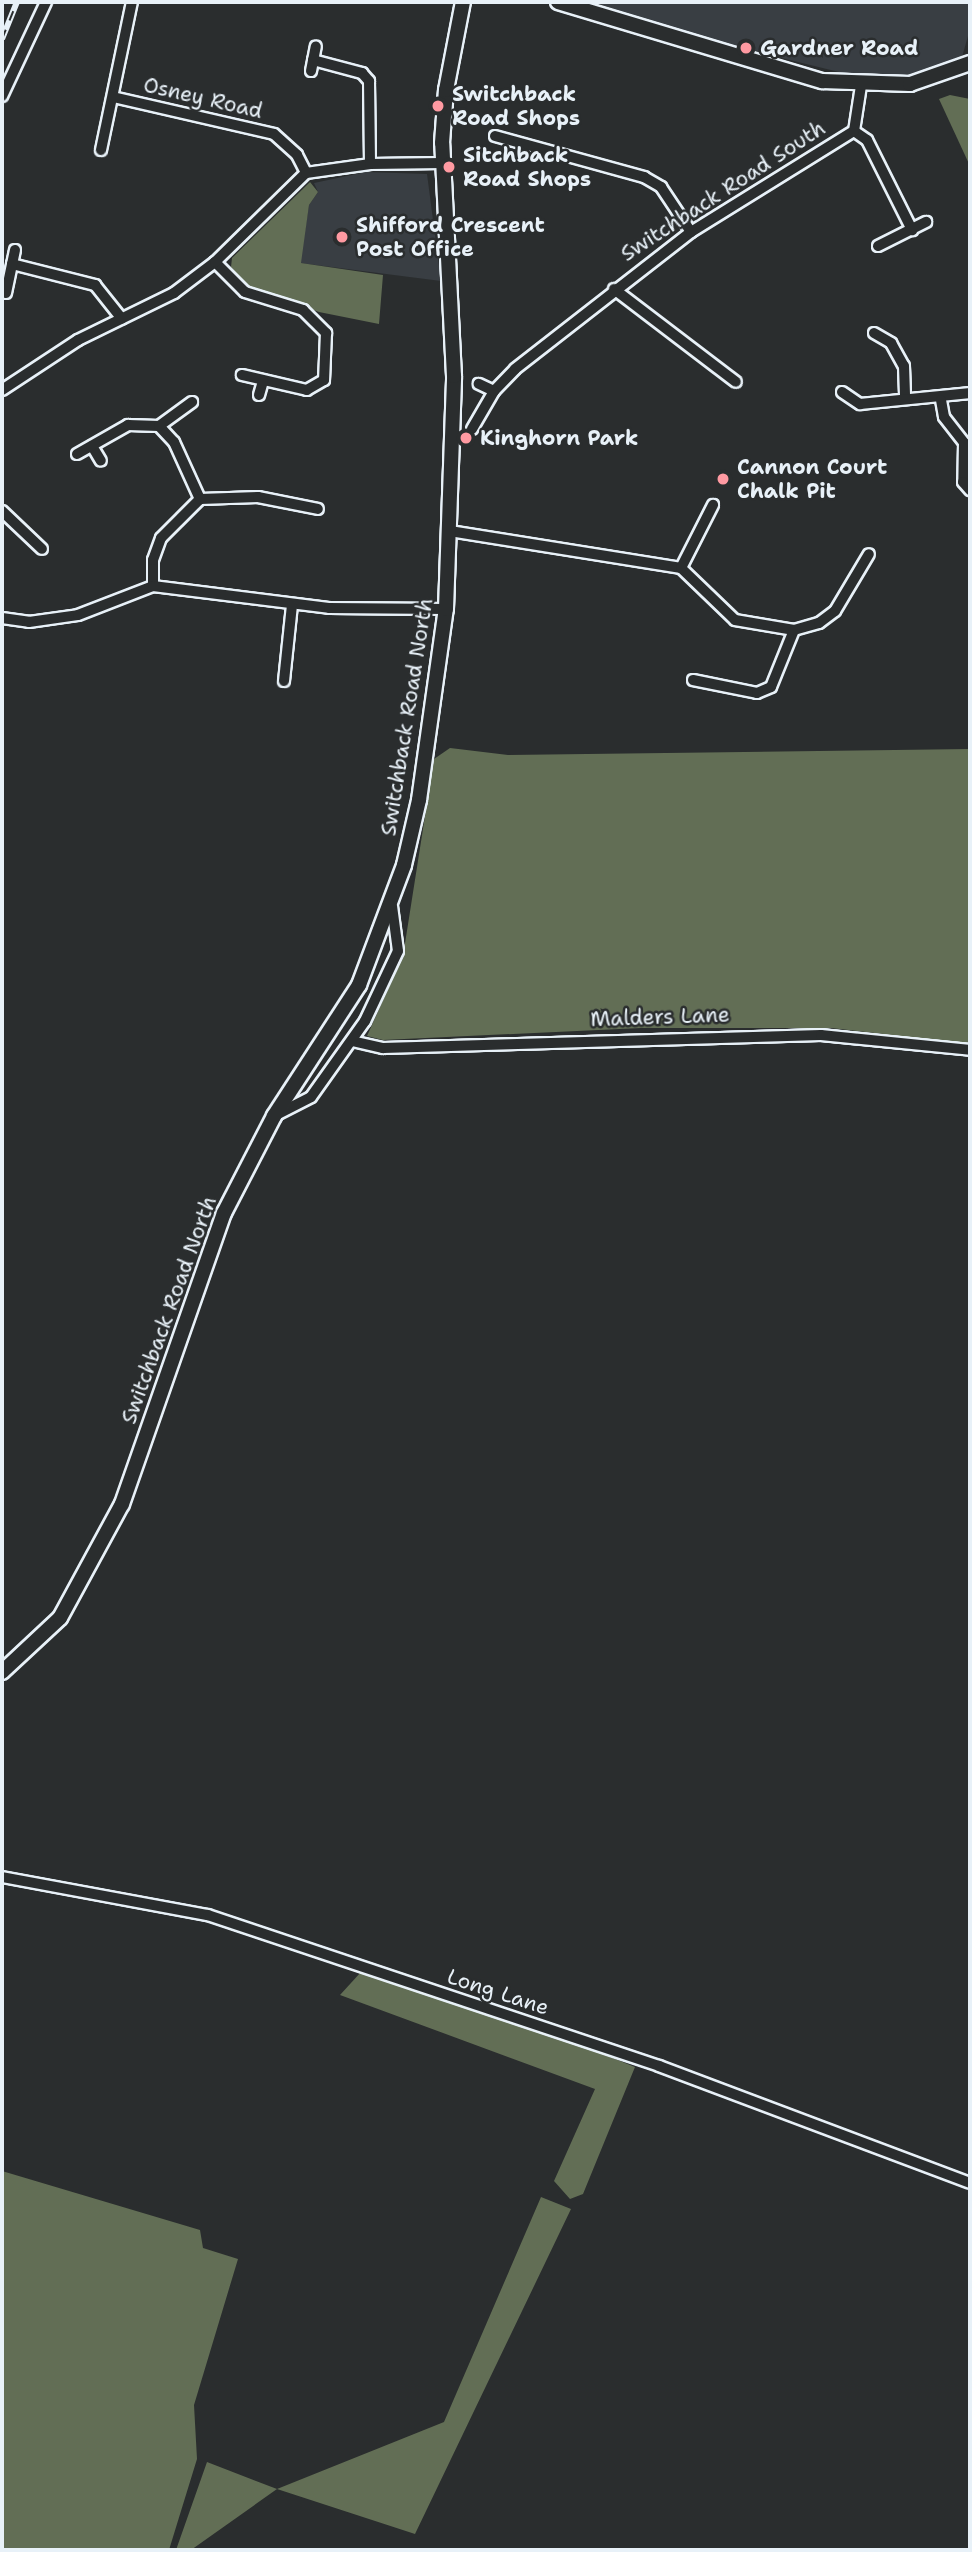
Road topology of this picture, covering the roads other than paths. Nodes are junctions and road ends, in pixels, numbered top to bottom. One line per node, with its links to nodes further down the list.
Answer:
1 (46, 2): 8 (street)
2 (132, 2): 9 (street)
3 (463, 2): 13 (main road, Switchback Road North)
4 (558, 2): 7 (main road)
5 (316, 47): 14 (street)
6 (970, 63): 7 (main road)
7 (861, 86): 10 (street, Switchback Road South)
8 (2, 96)
9 (113, 97): 12 (street); 15 (street, Osney Road)
10 (855, 131): 17 (street); 18 (street, Switchback Road South)
11 (495, 136): 18 (street)
12 (101, 150)
13 (442, 163): 14 (street); 54 (main road, Switchback Road North)
14 (370, 164): 15 (street)
15 (306, 173): 21 (street)
16 (926, 222): 17 (street)
17 (912, 230): 19 (street)
18 (691, 232): 23 (street, Switchback Road South)
19 (878, 246)
20 (15, 250): 22 (street)
21 (215, 262): 25 (street); 28 (street)
22 (12, 264): 24 (street); 25 (street)
23 (614, 289): 30 (street); 34 (street, Switchback Road South)
24 (6, 293)
25 (122, 319): 33 (street)
26 (874, 333): 38 (street)
27 (242, 375): 29 (street)
28 (324, 380): 29 (street); 32 (street)
29 (263, 381): 37 (street)
30 (736, 382)
31 (479, 384): 34 (street)
32 (334, 388)
33 (2, 390)
34 (494, 391): 42 (street, Switchback Road South)
35 (842, 392): 38 (street)
36 (970, 393): 39 (street)
37 (259, 395)
38 (905, 396): 39 (street)
39 (941, 400): 46 (street)
40 (192, 402): 41 (street)
41 (159, 426): 43 (street); 48 (street)
42 (472, 429)
43 (92, 446): 44 (street); 45 (street)
44 (78, 454)
45 (101, 461)
46 (970, 490)
47 (307, 494): 50 (street)
48 (200, 499): 50 (street); 58 (street)
49 (713, 505): 57 (street)
50 (305, 507): 51 (street)
51 (318, 509)
52 (2, 511): 53 (street)
53 (5, 526): 55 (street)
54 (450, 531): 57 (street); 60 (main road, Switchback Road North)
55 (42, 550)
56 (869, 554): 62 (street)
57 (681, 568): 62 (street)
58 (153, 586): 59 (street); 61 (street)
59 (292, 604): 60 (street); 64 (street)
60 (446, 609): 65 (main road, Switchback Road North)
61 (2, 618)
62 (794, 630): 63 (street)
63 (693, 680)
64 (284, 681)
65 (392, 905): 66 (street); 68 (main road, Switchback Road North)
66 (352, 1041): 67 (street, Malders Lane); 68 (street)
67 (970, 1050)
68 (274, 1116): 69 (main road, Switchback Road North)
69 (2, 1672)
70 (2, 1877): 71 (street, Long Lane)
71 (970, 2183)

